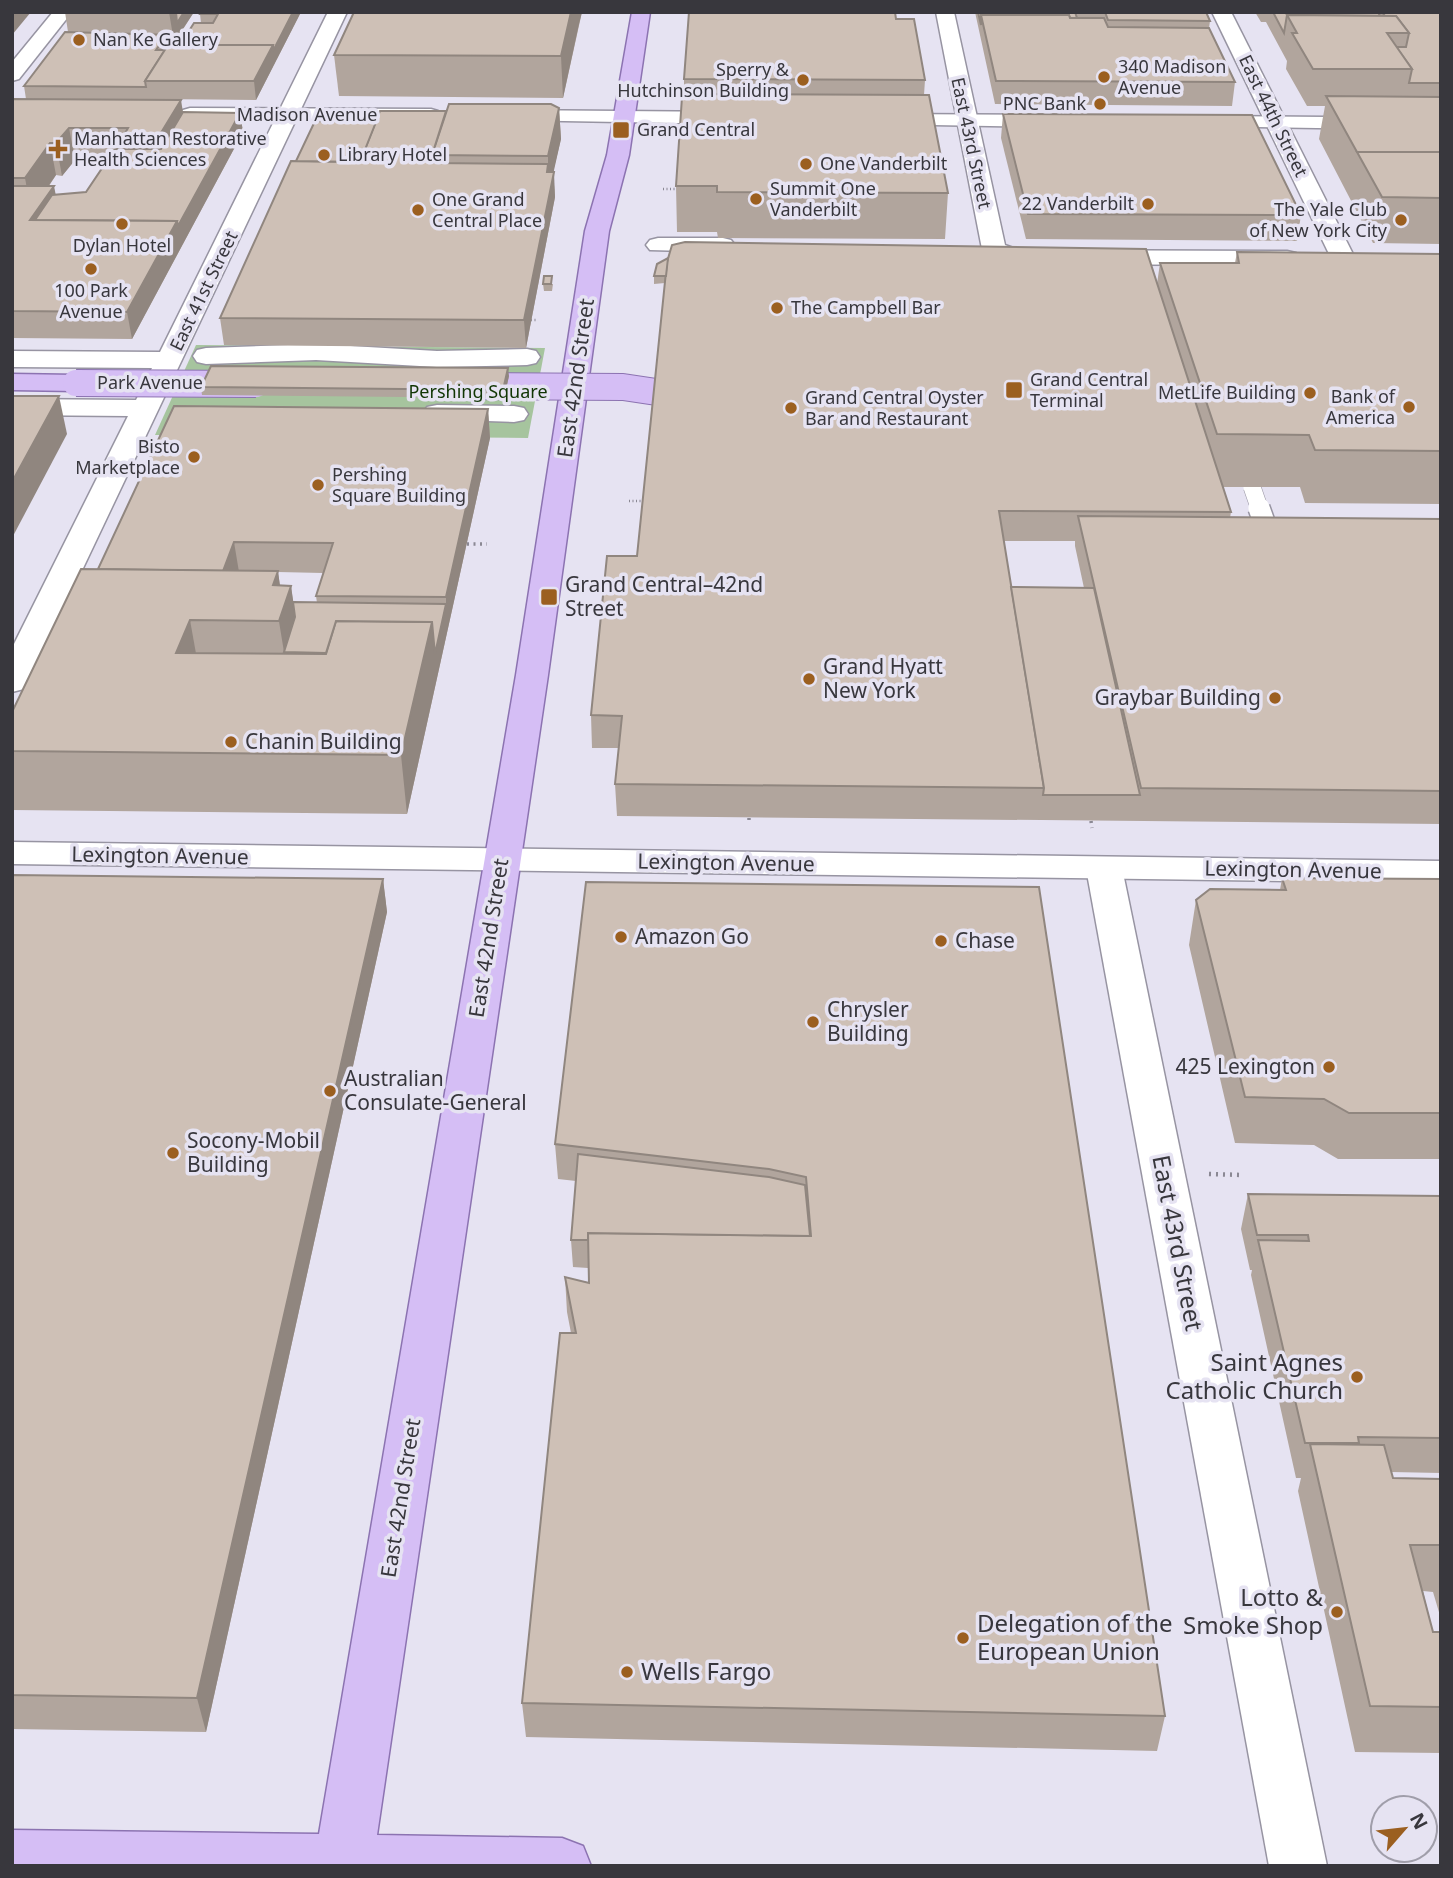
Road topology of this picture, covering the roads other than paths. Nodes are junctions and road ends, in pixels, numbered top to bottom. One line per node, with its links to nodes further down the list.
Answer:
1 (63, 12): 6 (street)
2 (338, 12): 8 (street, East 41st Street)
3 (641, 12): 11 (main road, East 42nd Street)
4 (945, 12): 14 (street, East 43rd Street)
5 (1222, 12): 17 (street, East 44th Street)
6 (12, 75)
7 (166, 114): 8 (street, Madison Avenue)
8 (287, 114): 9 (street, Madison Avenue); 26 (street, East 41st Street)
9 (456, 116)
10 (483, 116): 11 (street)
11 (624, 117): 12 (street); 42 (main road, East 42nd Street)
12 (751, 118)
13 (856, 120): 14 (street)
14 (966, 121): 15 (street); 21 (street, East 43rd Street)
15 (1080, 121)
16 (1178, 122): 17 (street)
17 (1276, 122): 18 (street); 21 (street, East 44th Street)
18 (1441, 124)
19 (658, 245): 20 (street)
20 (743, 246)
21 (1019, 269): 22 (main road)
22 (1061, 281)
23 (206, 356): 24 (street, Park Avenue)
24 (527, 357)
25 (12, 359): 26 (street, Park Avenue)
26 (170, 360): 33 (street, East 41st Street)
27 (693, 373): 31 (main road, bridge)
28 (12, 382): 29 (main road, Park Avenue, bridge)
29 (281, 384)
30 (432, 386): 31 (main road, bridge)
31 (624, 387): 36 (main road, bridge)
32 (12, 407): 33 (street, Park Avenue)
33 (147, 408): 39 (street, East 41st Street)
34 (416, 413): 35 (street)
35 (514, 414)
36 (696, 437)
37 (1252, 487): 38 (lane, bridge)
38 (1264, 522)
39 (12, 682)
40 (1098, 848): 42 (street, Lexington Avenue); 43 (street, Lexington Avenue); 47 (street, East 43rd Street)
41 (12, 853): 42 (street, Lexington Avenue)
42 (502, 861): 45 (main road, East 42nd Street)
43 (1441, 872)
44 (12, 1857): 45 (main road)
45 (344, 1864): 46 (main road)
46 (562, 1866)
47 (1298, 1866)

